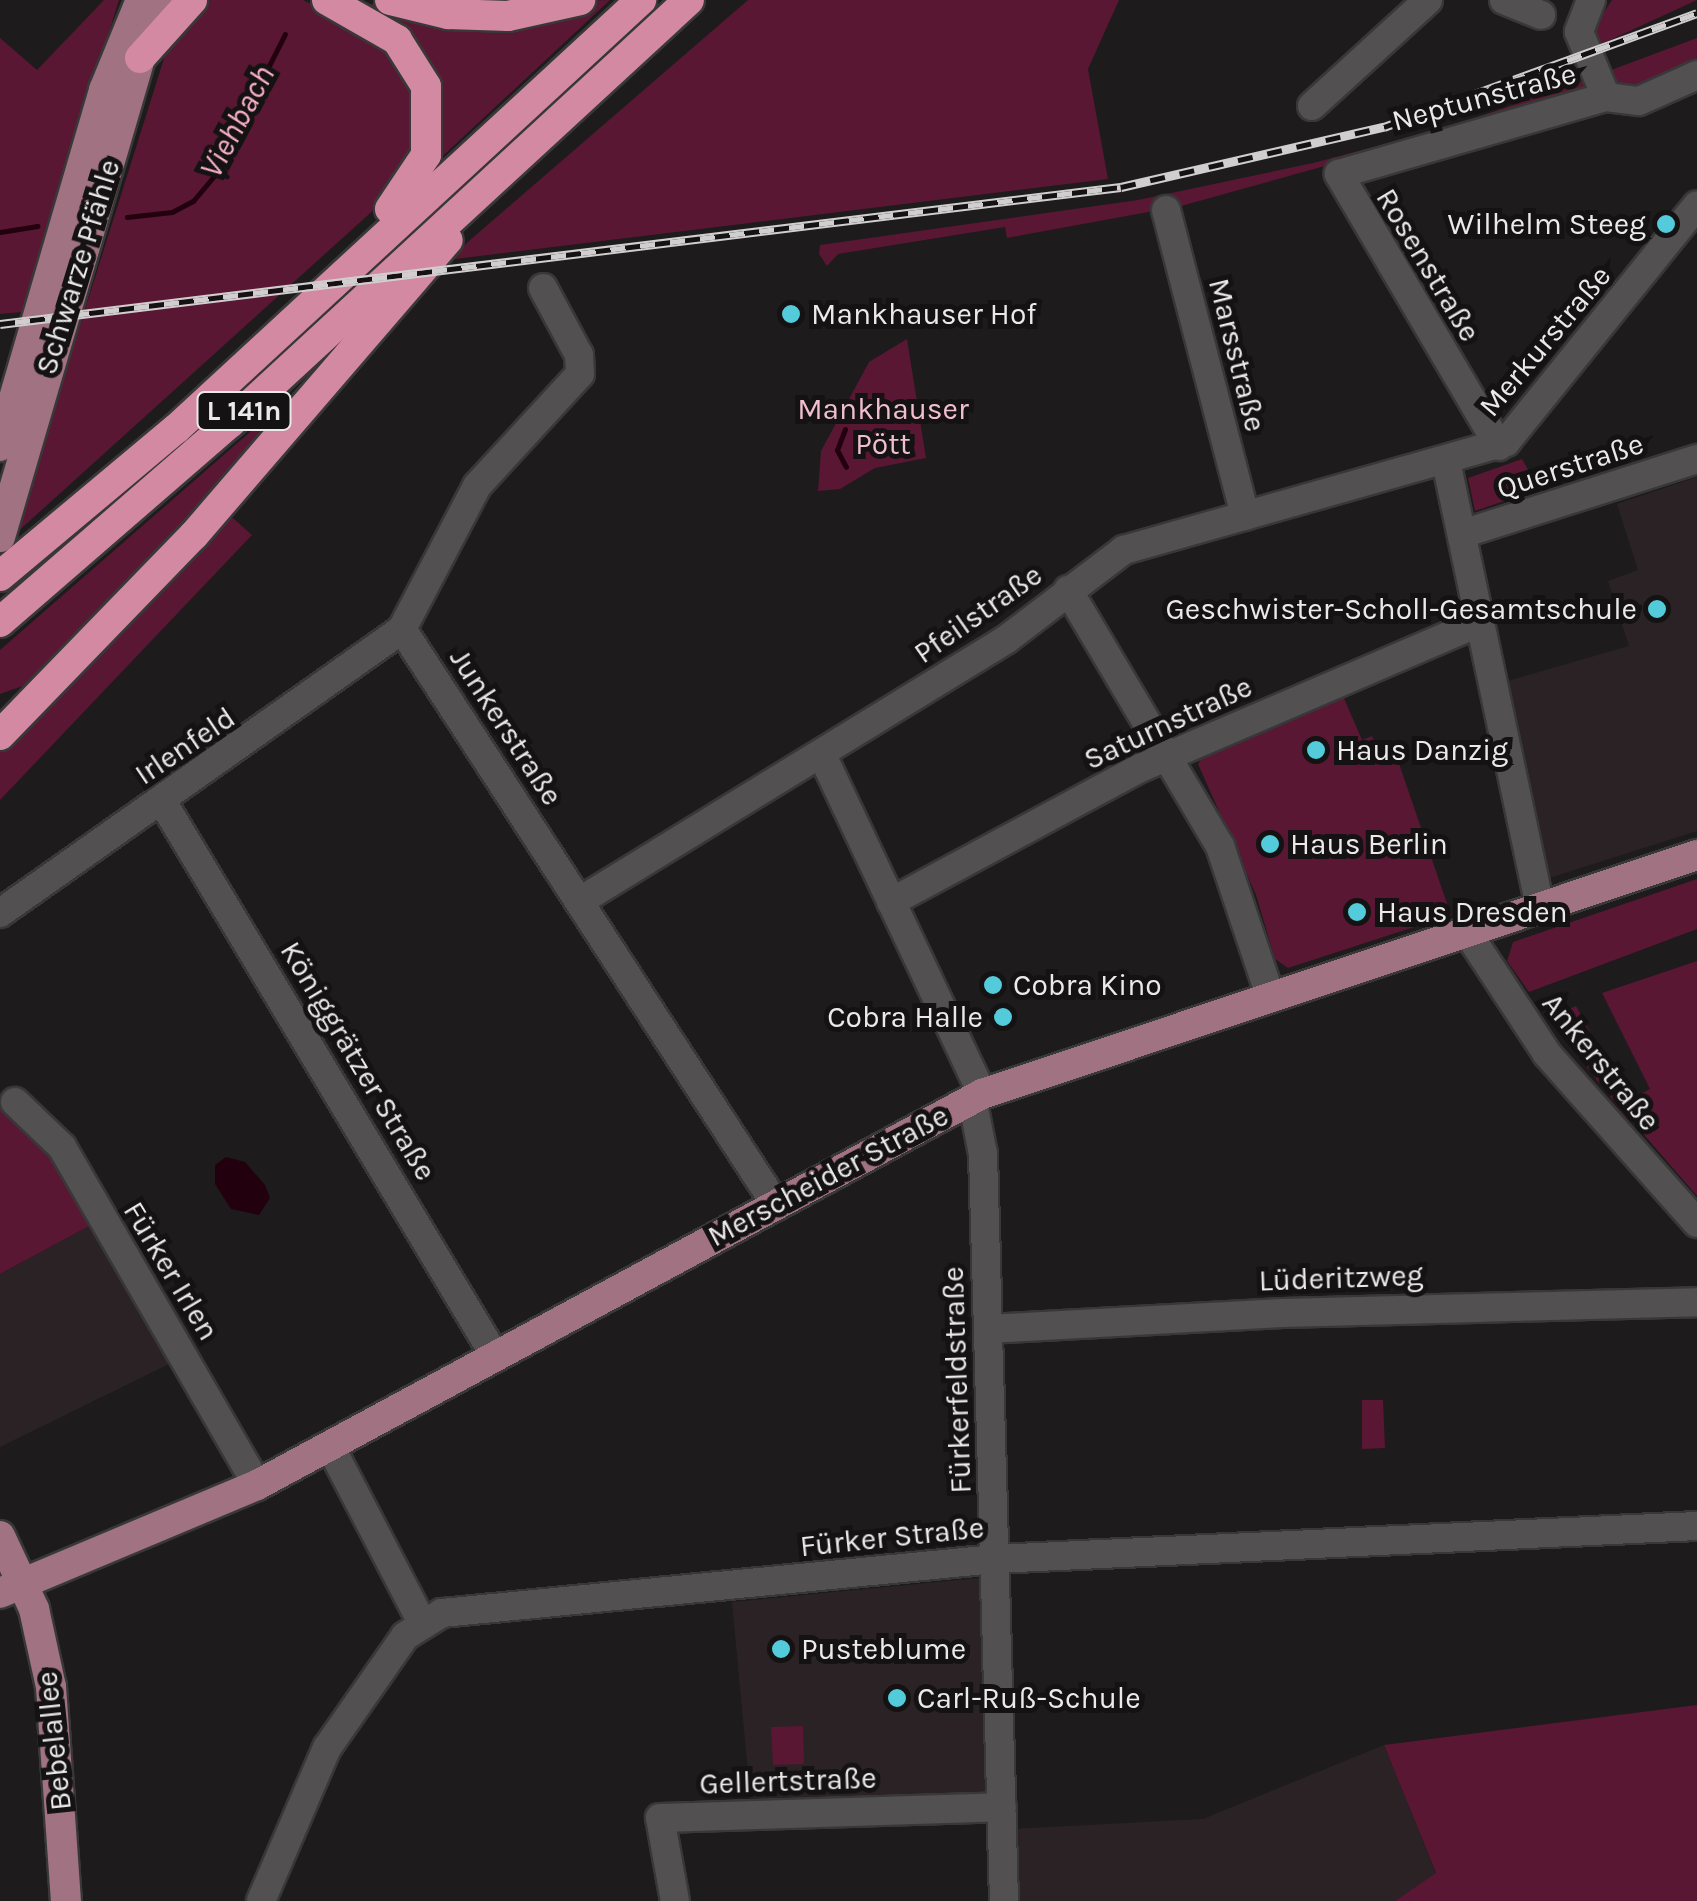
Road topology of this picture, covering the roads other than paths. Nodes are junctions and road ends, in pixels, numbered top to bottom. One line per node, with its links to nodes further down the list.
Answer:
1 (141, 0): 23 (main road, Schwarze Pfähle)
2 (164, 0): 13 (main road, Schwarze Pfähle)
3 (192, 0): 13 (highway)
4 (327, 0): 21 (highway)
5 (390, 0): 6 (highway)
6 (580, 0)
7 (641, 0): 21 (highway, L 141n)
8 (689, 0): 20 (highway, L 141n)
9 (1428, 0): 16 (street)
10 (1504, 0): 12 (street)
11 (1591, 0): 15 (street)
12 (1541, 15)
13 (140, 58): 29 (main road, Schwarze Pfähle)
14 (1697, 75): 15 (street, Neptunstraße)
15 (1606, 97): 17 (street, Neptunstraße)
16 (1312, 106)
17 (1343, 169): 24 (street, Rosenstraße)
18 (1697, 205): 24 (street, Merkurstraße)
19 (1166, 210): 27 (street, Marsstraße)
20 (454, 213): 32 (highway, L 141n); 35 (highway)
21 (349, 269): 30 (highway, L 141n)
22 (544, 288): 34 (street)
23 (0, 446)
24 (1499, 446): 26 (street, Merkurstraße)
25 (1697, 459): 28 (street, Querstraße)
26 (1446, 461): 27 (street, Pfeilstraße); 28 (street)
27 (1245, 516): 31 (street, Pfeilstraße)
28 (1462, 534): 33 (street)
29 (0, 536)
30 (0, 576)
31 (1068, 590): 38 (street, Pfeilstraße); 39 (street)
32 (0, 622)
33 (1480, 622): 39 (street, Saturnstraße); 44 (street)
34 (402, 629): 40 (street, Irlenfeld); 42 (street, Junkerstraße)
35 (56, 681): 36 (highway); 37 (highway)
36 (0, 704)
37 (0, 735)
38 (822, 755): 42 (street, Pfeilstraße); 43 (street, Fürkerfeldstraße)
39 (1166, 757): 43 (street, Saturnstraße); 47 (street)
40 (162, 801): 45 (street, Irlenfeld); 54 (street, Königgrätzer Straße)
41 (1697, 855): 44 (main road, Merscheider Straße)
42 (580, 901): 50 (street, Junkerstraße)
43 (892, 902): 48 (street, Fürkerfeldstraße)
44 (1540, 908): 46 (main road, Merscheider Straße)
45 (0, 912)
46 (1467, 932): 47 (main road, Merscheider Straße); 51 (street, Ankerstraße)
47 (1270, 998): 48 (main road, Merscheider Straße)
48 (977, 1096): 50 (main road, Merscheider Straße); 53 (street, Fürkerfeldstraße)
49 (14, 1102): 56 (street, Fürker Irlen)
50 (776, 1204): 54 (main road, Merscheider Straße)
51 (1697, 1223)
52 (1697, 1302): 53 (street, Lüderitzweg)
53 (988, 1329): 59 (street, Fürkerfeldstraße)
54 (495, 1356): 55 (main road, Merscheider Straße)
55 (330, 1446): 56 (main road, Merscheider Straße); 61 (street)
56 (256, 1485): 60 (main road, Merscheider Straße)
57 (1697, 1526): 59 (street, Fürker Straße)
58 (0, 1536): 60 (main road)
59 (995, 1559): 61 (street, Fürker Straße); 62 (street, Fürkerfeldstraße)
60 (12, 1588): 63 (main road, Bebelallee)
61 (421, 1621): 64 (street)
62 (1002, 1807): 65 (street, Gellertstraße); 66 (street, Fürkerfeldstraße)
63 (66, 1901)
64 (260, 1901)
65 (675, 1901)
66 (1004, 1901)

